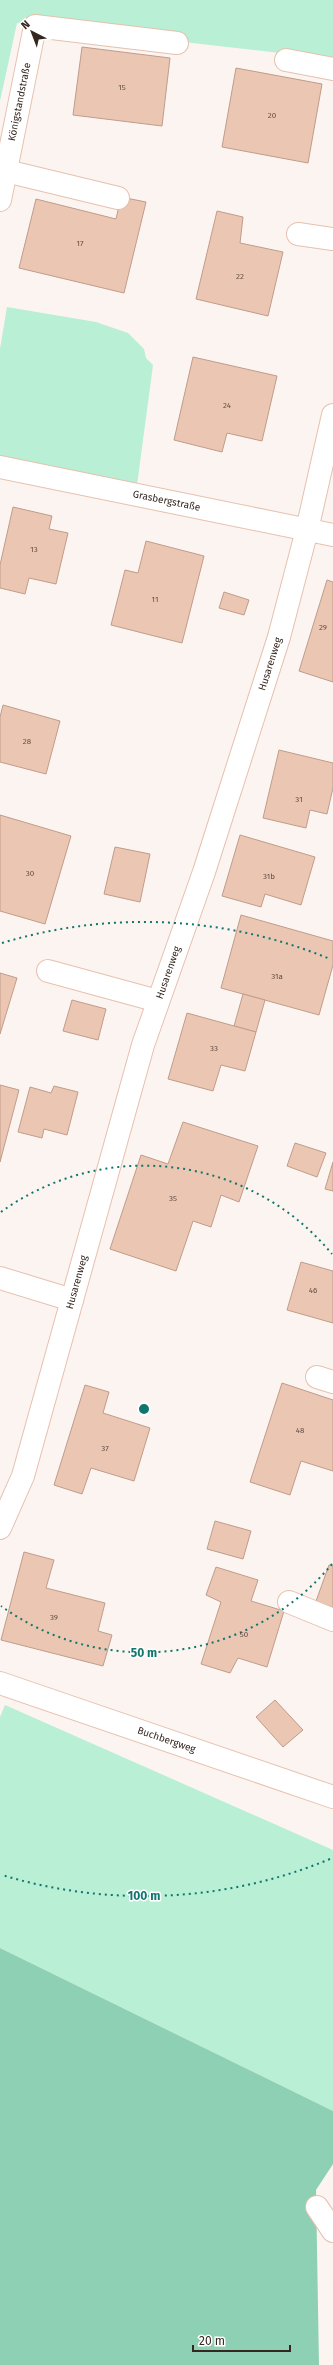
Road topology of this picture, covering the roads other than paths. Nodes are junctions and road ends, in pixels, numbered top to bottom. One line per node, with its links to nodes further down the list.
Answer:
1 (177, 43): 4 (street, Königstandstraße)
2 (286, 60): 3 (street)
3 (333, 69)
4 (6, 170): 5 (street); 6 (street, Königstandstraße)
5 (118, 198)
6 (0, 200)
7 (298, 234): 8 (street)
8 (333, 239)
9 (333, 414): 11 (street, Husarenweg)
10 (0, 467): 11 (street, Grasbergstraße)
11 (307, 530): 12 (street, Grasbergstraße); 14 (street, Husarenweg)
12 (333, 535)
13 (48, 971): 14 (street)
14 (158, 1001): 16 (street, Husarenweg)
15 (0, 1278): 16 (street)
16 (72, 1300): 17 (street, Husarenweg)
17 (23, 1476): 18 (street); 19 (street, Husarenweg)
18 (0, 1482)
19 (0, 1528)
20 (289, 1602): 21 (street)
21 (333, 1620)
22 (0, 1682): 23 (street, Buchbergweg)
23 (333, 1797)
24 (317, 2207): 25 (street)
25 (333, 2231)

